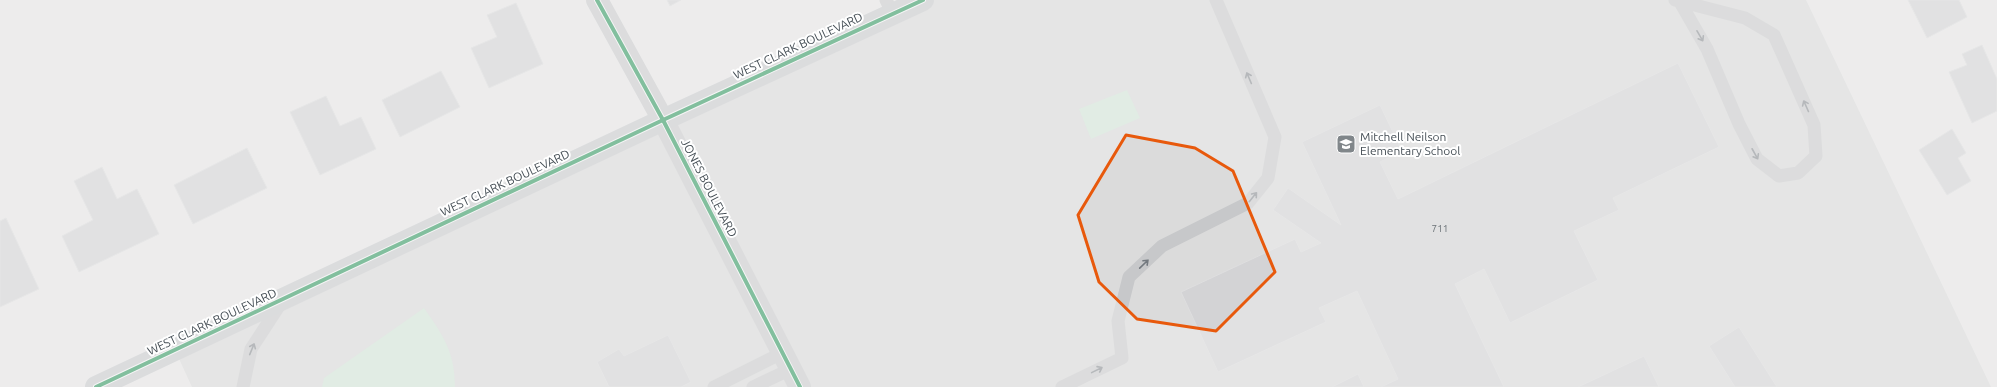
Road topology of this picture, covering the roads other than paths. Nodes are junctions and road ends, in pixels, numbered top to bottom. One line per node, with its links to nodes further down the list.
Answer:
1 (597, 0): 6 (street, JONES BOULEVARD)
2 (923, 0): 5 (street, WEST CLARK BOULEVARD)
3 (1216, 0): 13 (lane, one-way to 3)
4 (1677, 1): 4 (lane, one-way to 4)
5 (889, 7): 6 (street, WEST CLARK BOULEVARD)
6 (663, 120): 7 (street, WEST CLARK BOULEVARD); 8 (street, JONES BOULEVARD)
7 (283, 299): 9 (street, WEST CLARK BOULEVARD); 10 (lane, one-way to 7)
8 (791, 370): 11 (lane); 12 (lane)
9 (96, 387)
10 (243, 387)
11 (714, 387)
12 (752, 387)
13 (1062, 387)

